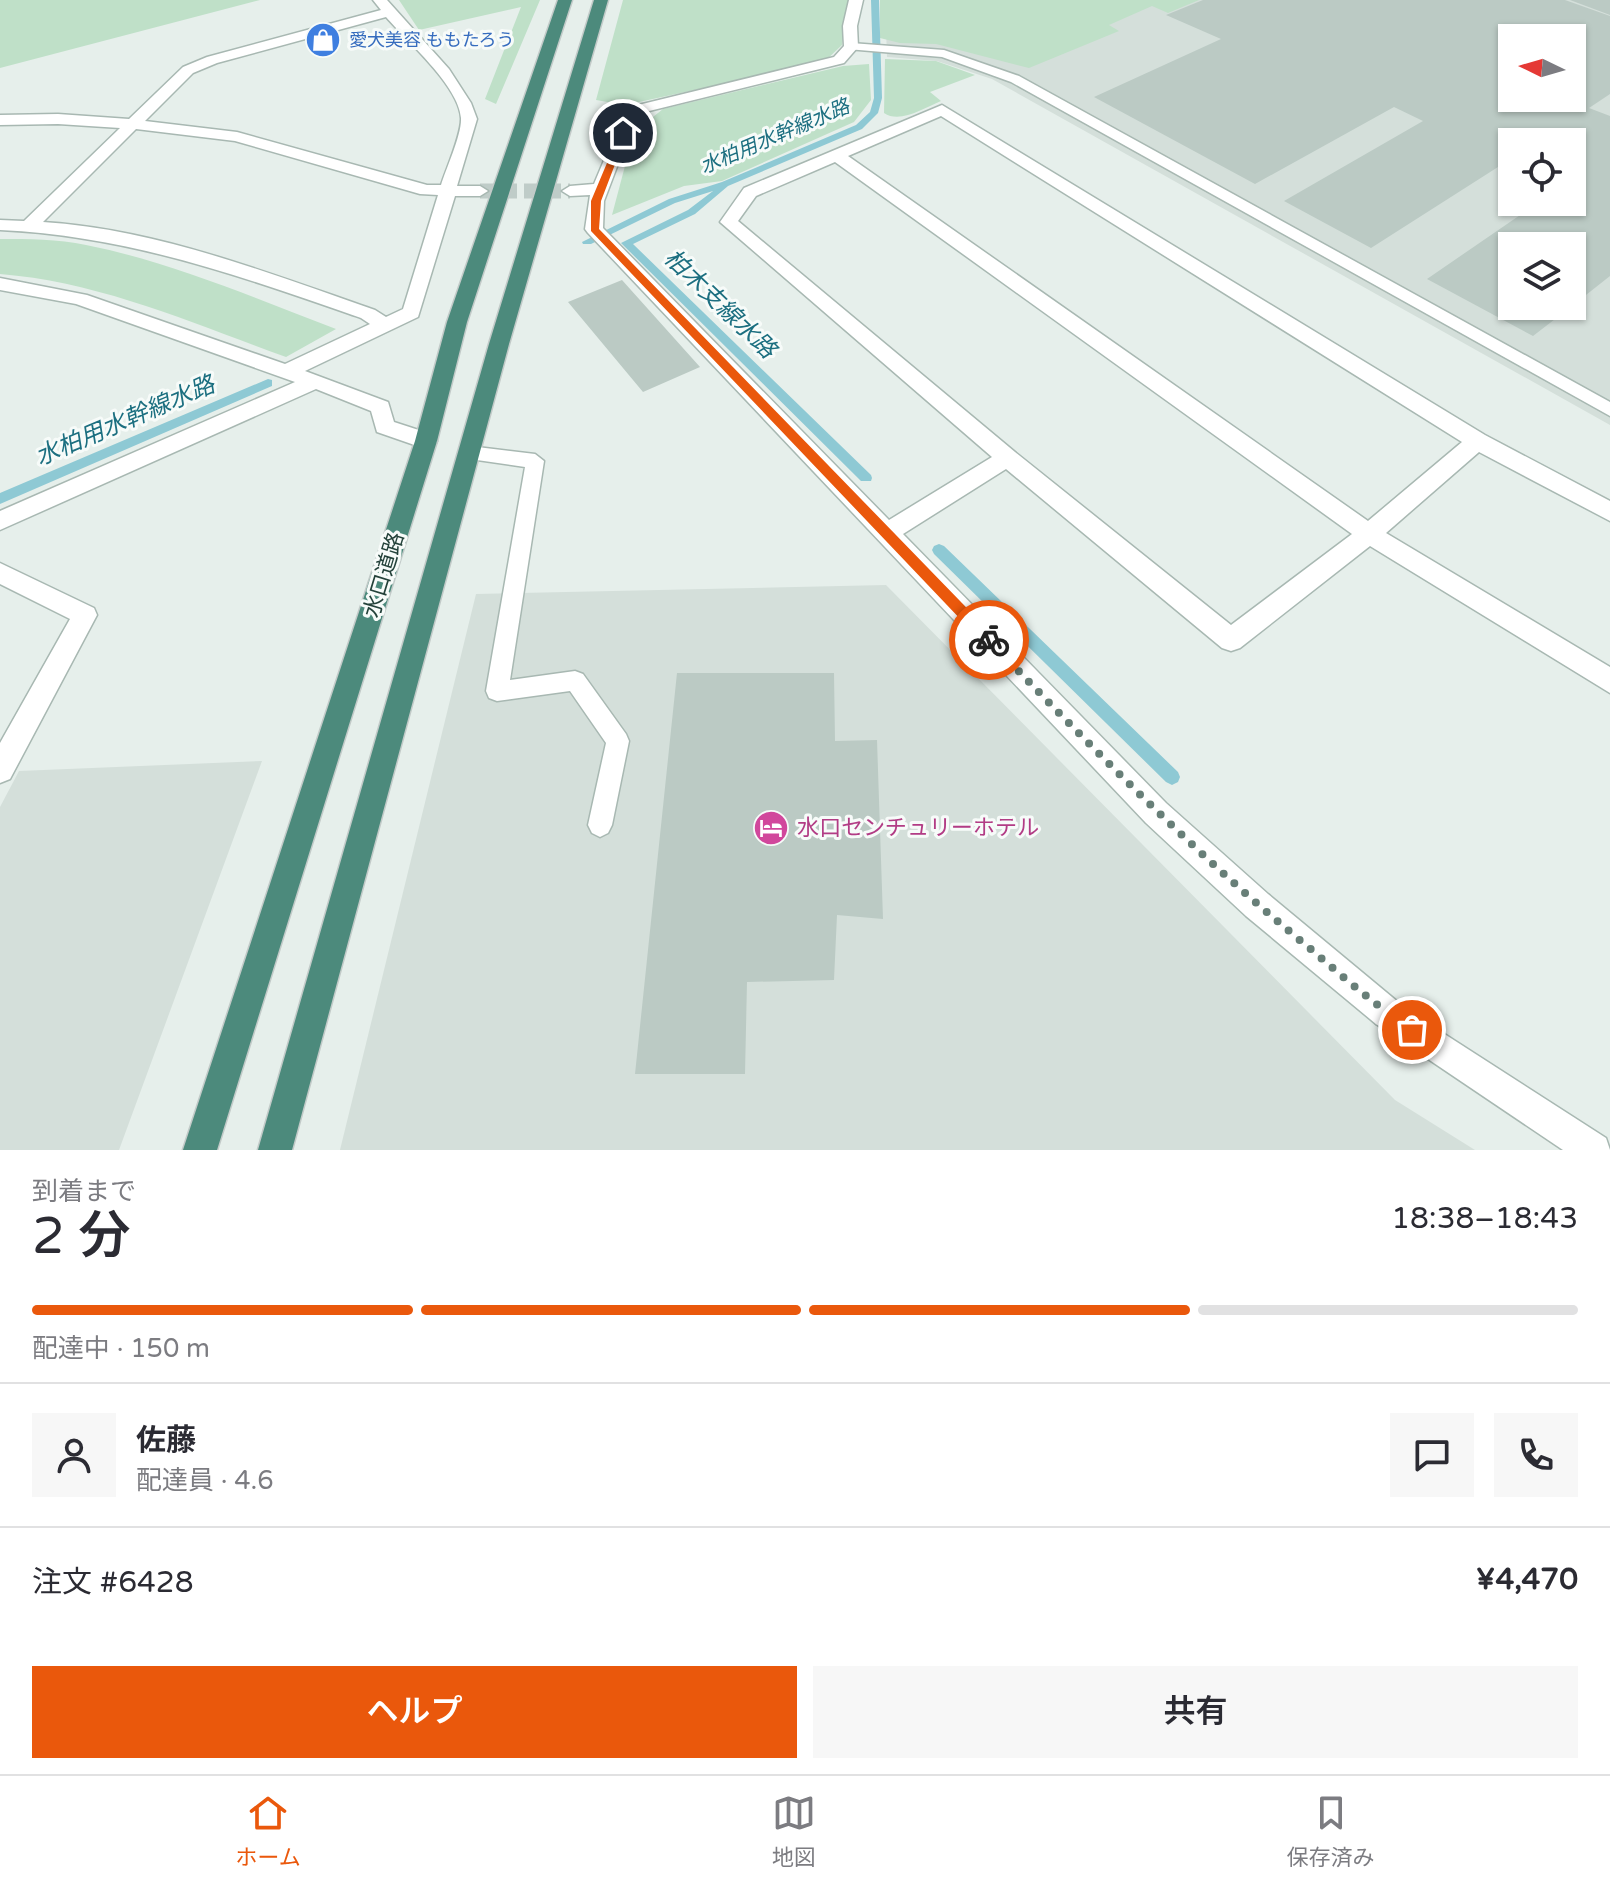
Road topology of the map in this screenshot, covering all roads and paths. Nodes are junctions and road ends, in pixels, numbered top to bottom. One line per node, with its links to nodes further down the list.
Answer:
1 (565, 0): 20 (highway, 水口道路)
2 (601, 0): 22 (highway)
3 (856, 0): 5 (street)
4 (384, 6): 7 (street); 10 (street)
5 (857, 47): 9 (street); 19 (lane)
6 (0, 120): 7 (street)
7 (133, 123): 10 (street); 14 (street)
8 (837, 156): 21 (street); 23 (street); 27 (street)
9 (601, 189): 12 (street); 26 (street)
10 (449, 190): 11 (street); 16 (street)
11 (480, 191)
12 (570, 191)
13 (0, 225): 14 (street)
14 (30, 225): 16 (street)
15 (0, 284): 17 (street)
16 (383, 324): 17 (street)
17 (285, 372): 18 (street)
18 (314, 382): 20 (street); 25 (street)
19 (1610, 410)
20 (426, 441): 32 (highway, 水口道路)
21 (1477, 441): 24 (street); 27 (street)
22 (469, 453): 31 (lane); 33 (highway)
23 (1007, 458): 26 (street); 27 (street)
24 (1610, 512)
25 (0, 521)
26 (886, 533): 34 (street)
27 (1369, 534): 29 (street)
28 (0, 573): 30 (street)
29 (1610, 681)
30 (0, 770)
31 (600, 825)
32 (200, 1150)
33 (275, 1150)
34 (1594, 1150)

